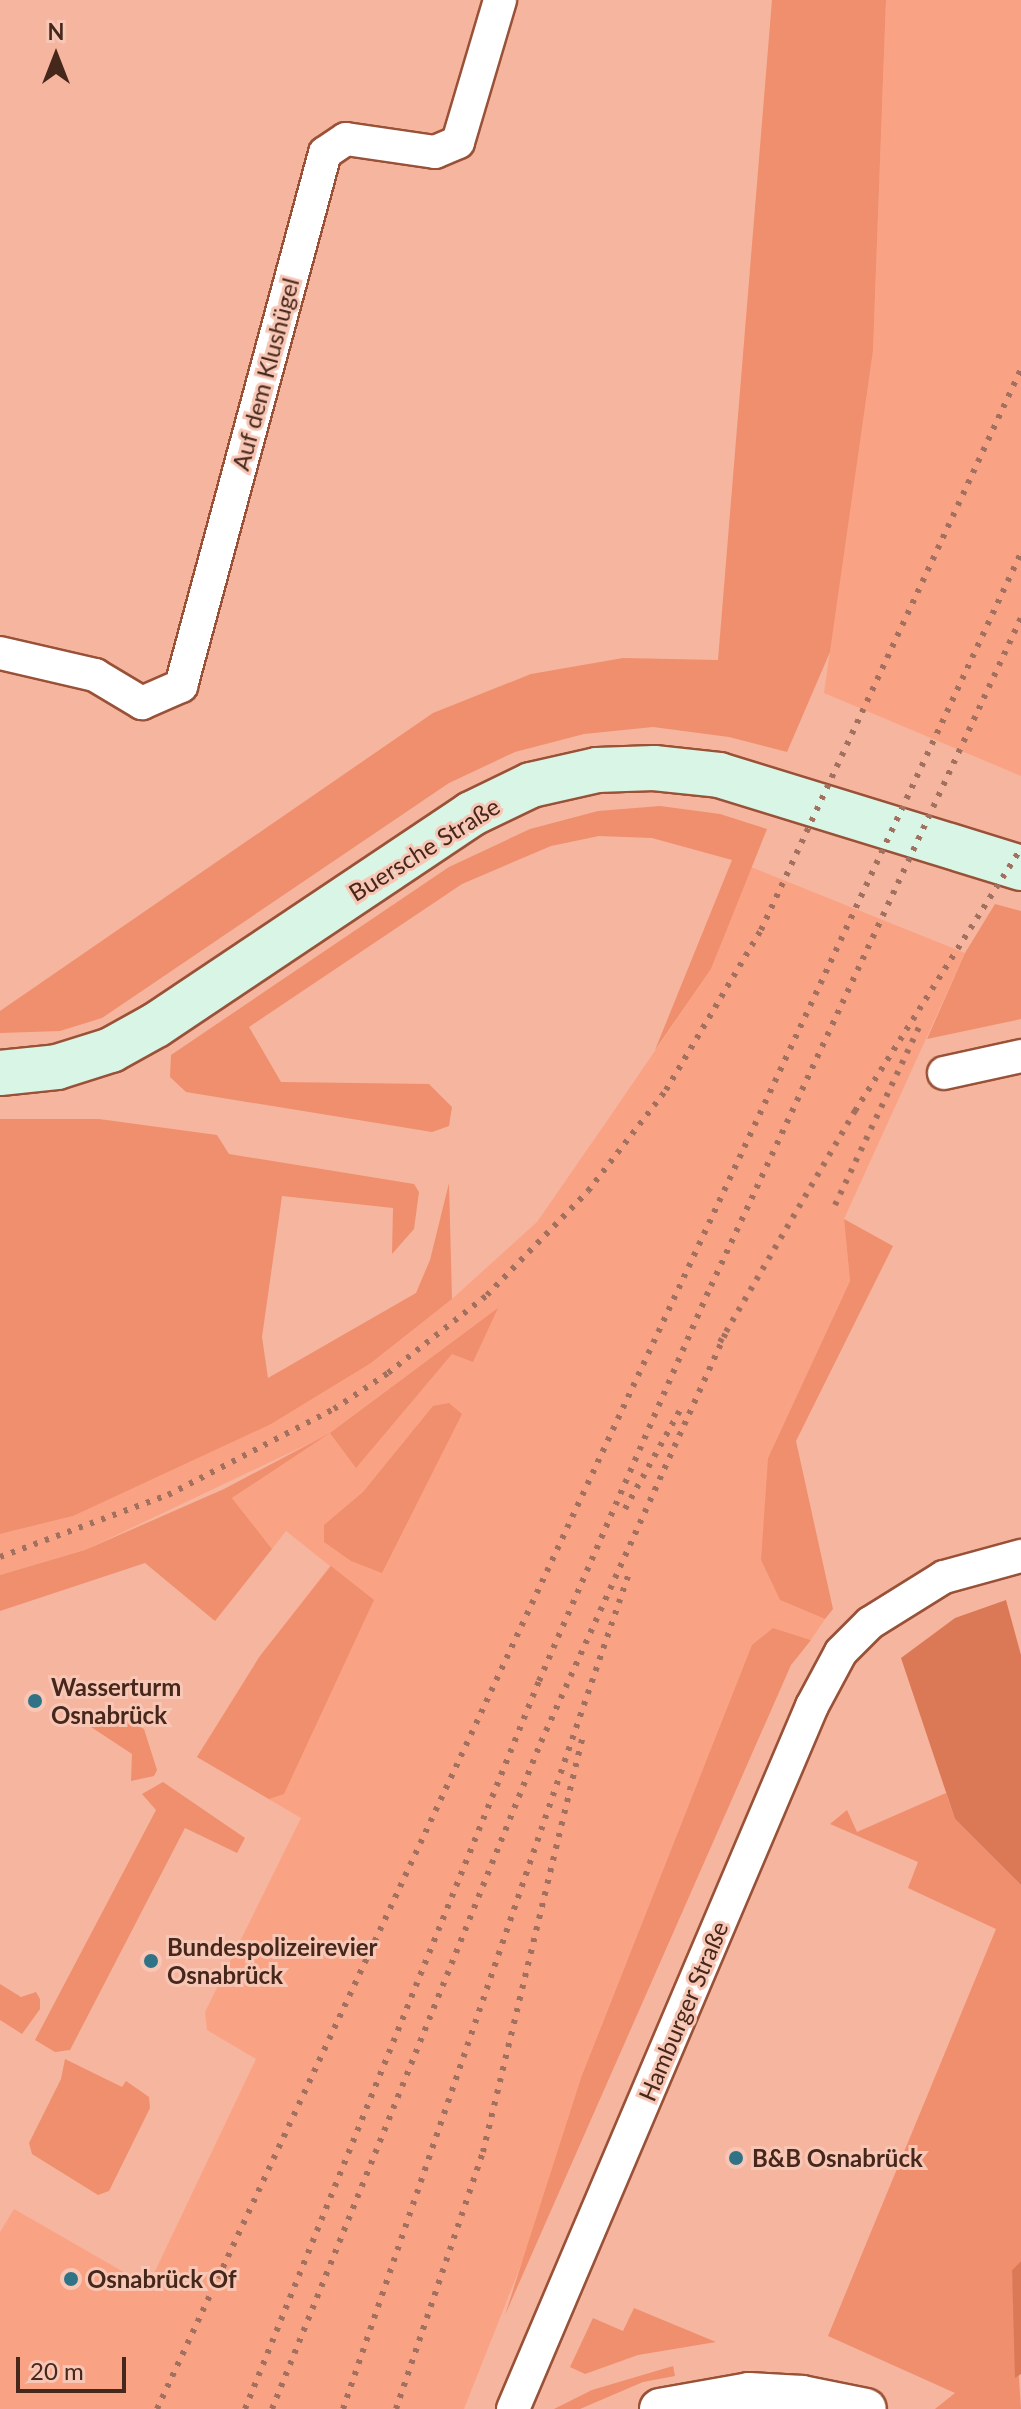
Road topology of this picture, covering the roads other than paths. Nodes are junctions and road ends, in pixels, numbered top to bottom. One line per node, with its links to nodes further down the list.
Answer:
1 (500, 0): 2 (street, Auf dem Klushügel)
2 (0, 653)
3 (1021, 868): 5 (main road, Buersche Straße)
4 (1021, 1056): 6 (street)
5 (0, 1073)
6 (944, 1073)
7 (1021, 1556): 8 (street, Hamburger Straße)
8 (513, 2409)
9 (660, 2409): 10 (street)
10 (866, 2409)

